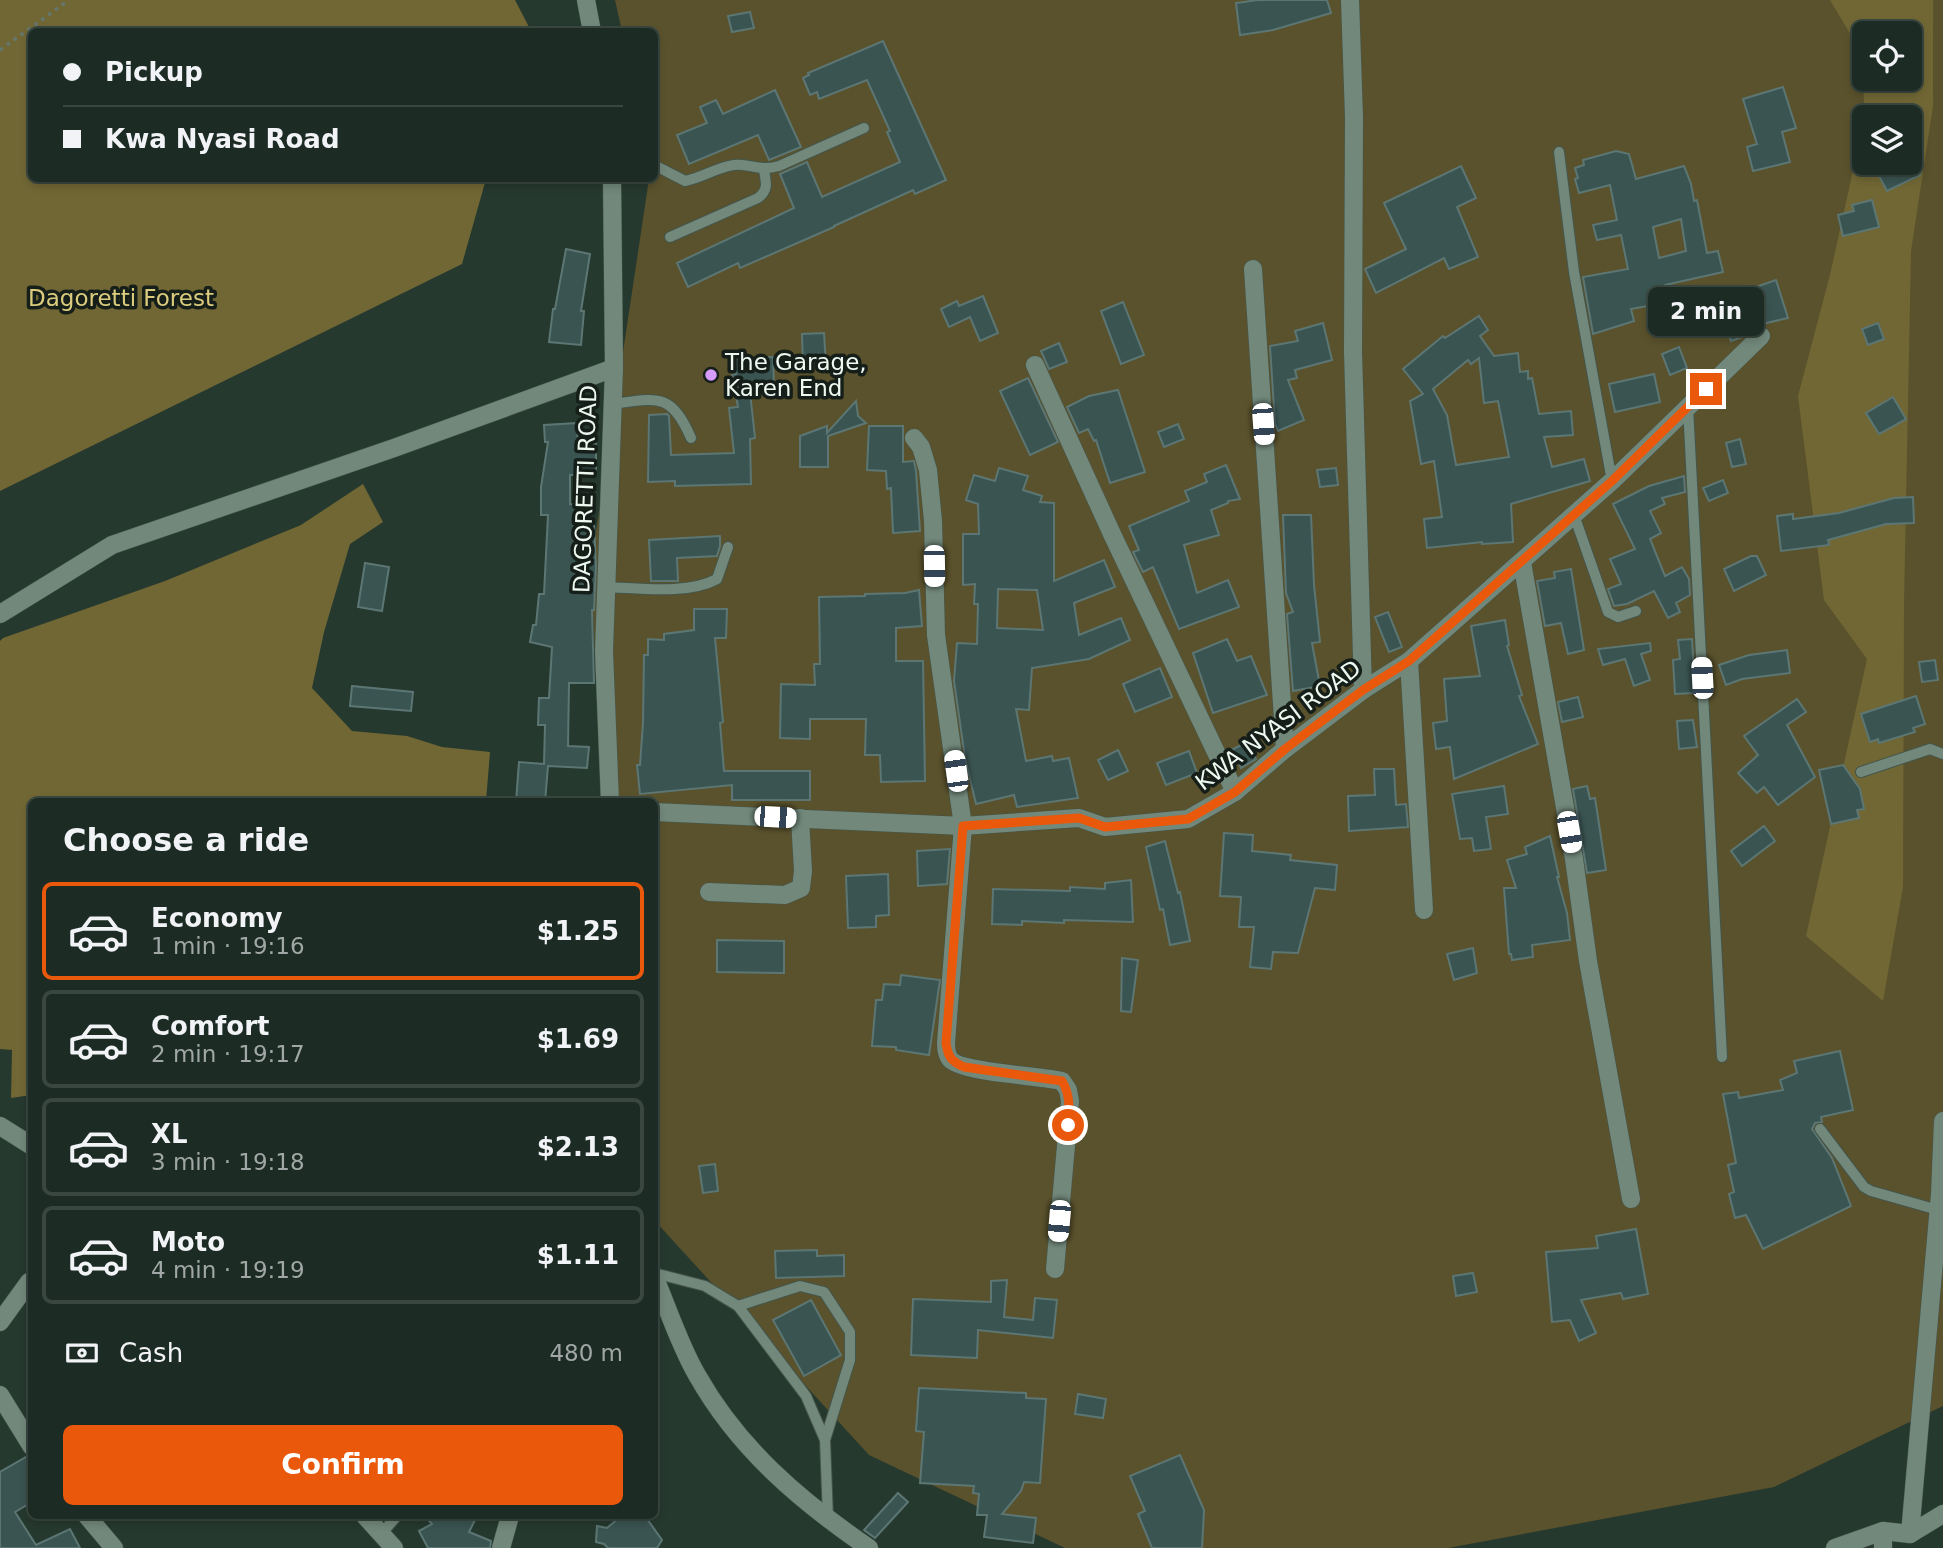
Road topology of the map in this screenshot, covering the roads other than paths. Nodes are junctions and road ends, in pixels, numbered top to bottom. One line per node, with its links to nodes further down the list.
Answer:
1 (586, 0): 3 (street)
2 (1350, 0): 26 (street)
3 (591, 28)
4 (864, 128): 7 (lane)
5 (1559, 152): 18 (lane)
6 (658, 167): 7 (lane)
7 (764, 170): 9 (lane)
8 (612, 182): 13 (street, DAGORETTI ROAD)
9 (670, 237)
10 (1253, 269): 27 (street)
11 (1761, 336): 15 (street, KWA NYASI ROAD)
12 (1035, 365): 30 (street)
13 (614, 368): 14 (street, DAGORETTI ROAD); 24 (street)
14 (613, 404): 16 (lane); 22 (street, DAGORETTI ROAD)
15 (1688, 407): 18 (street, KWA NYASI ROAD); 37 (lane)
16 (691, 438)
17 (914, 438): 34 (street)
18 (1612, 481): 19 (street, KWA NYASI ROAD)
19 (1574, 515): 21 (street, KWA NYASI ROAD); 23 (lane)
20 (728, 547): 22 (lane)
21 (1522, 562): 25 (street, KWA NYASI ROAD); 42 (street)
22 (606, 587): 31 (street, DAGORETTI ROAD)
23 (1636, 611)
24 (0, 614)
25 (1409, 661): 26 (street, KWA NYASI ROAD); 36 (street)
26 (1363, 690): 27 (street, KWA NYASI ROAD)
27 (1285, 749): 30 (street, KWA NYASI ROAD)
28 (1943, 754): 29 (lane)
29 (1861, 772)
30 (1235, 792): 34 (street, KWA NYASI ROAD)
31 (610, 798)
32 (658, 812): 33 (street, KWA NYASI ROAD)
33 (800, 818): 34 (street, KWA NYASI ROAD); 35 (street)
34 (963, 826): 44 (street)
35 (709, 892)
36 (1423, 910)
37 (1722, 1057)
38 (1943, 1121): 43 (street)
39 (0, 1126): 41 (street)
40 (1820, 1129): 43 (lane)
41 (28, 1144)
42 (1631, 1199)
43 (1938, 1210): 60 (street)
44 (1055, 1269)
45 (658, 1276): 48 (lane)
46 (28, 1283): 49 (street)
47 (658, 1284): 58 (street)
48 (738, 1306): 52 (lane); 52 (lane)
49 (0, 1322)
50 (0, 1395): 51 (street)
51 (28, 1440)
52 (825, 1440): 58 (lane)
53 (1943, 1514): 60 (street)
54 (90, 1519): 62 (street)
55 (368, 1519): 59 (street)
56 (394, 1519): 59 (lane)
57 (509, 1519): 64 (street)
58 (828, 1520): 65 (street)
59 (381, 1534): 63 (street)
60 (1910, 1534): 61 (street)
61 (1883, 1540): 66 (street)
62 (114, 1548)
63 (394, 1548)
64 (501, 1548)
65 (869, 1548)
66 (1835, 1548)

